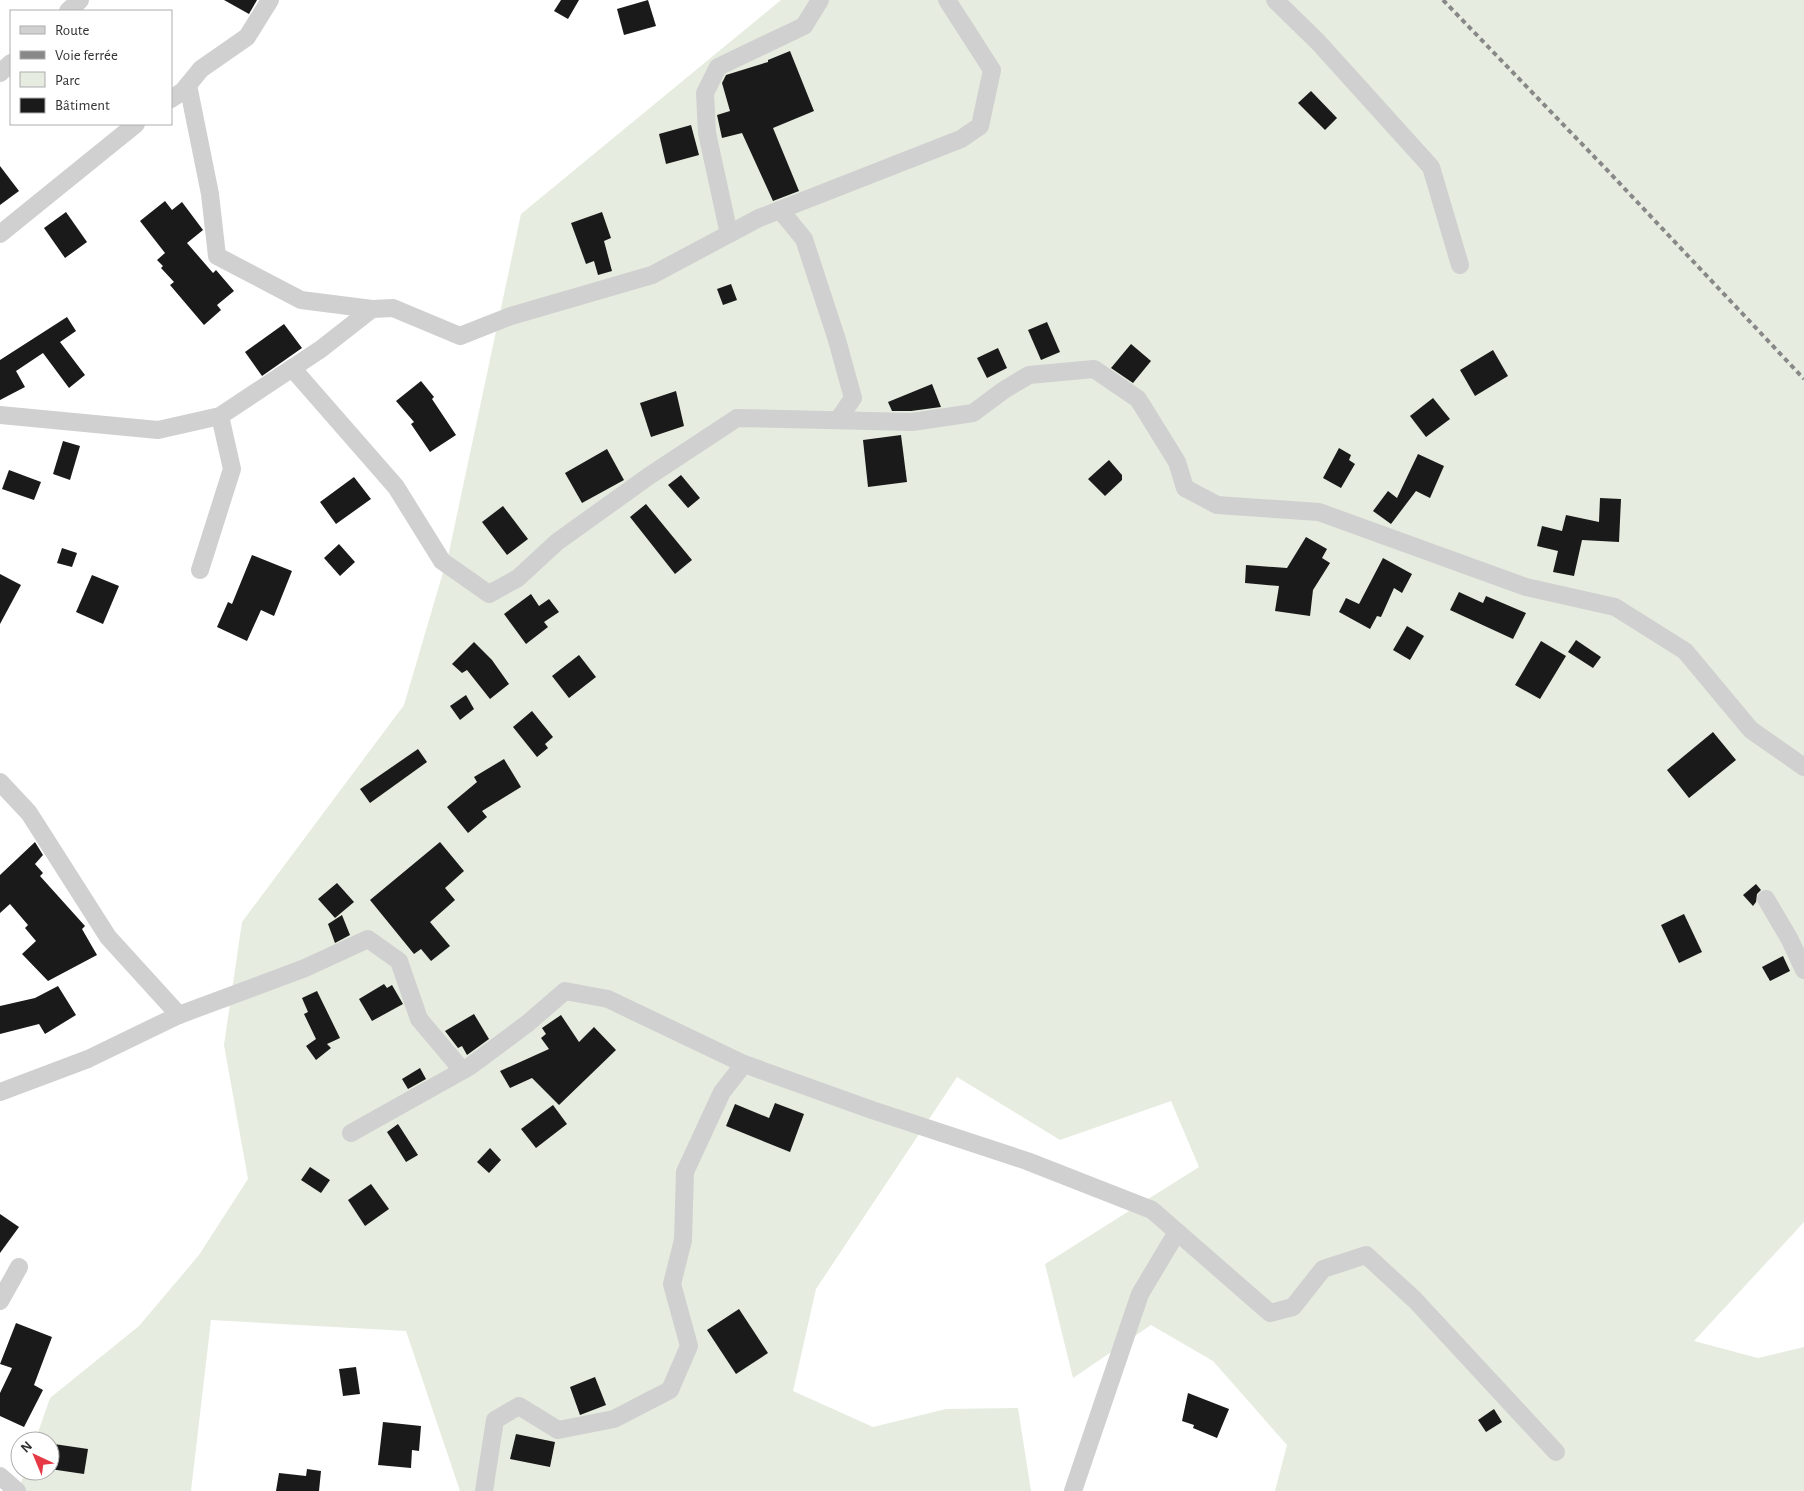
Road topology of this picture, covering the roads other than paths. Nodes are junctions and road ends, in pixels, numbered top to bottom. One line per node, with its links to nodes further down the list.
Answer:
1 (80, 0): 6 (street)
2 (270, 0): 9 (street)
3 (820, 0): 14 (street)
4 (947, 0): 12 (street)
5 (1275, 0): 15 (street)
6 (69, 10)
7 (10, 64): 8 (street)
8 (0, 74)
9 (188, 85): 10 (street); 16 (street)
10 (172, 98)
11 (135, 125): 13 (street)
12 (780, 210): 14 (street); 20 (street)
13 (0, 234)
14 (729, 234): 16 (street)
15 (1460, 265)
16 (372, 309): 17 (street)
17 (292, 368): 19 (street); 20 (street)
18 (0, 414): 19 (street)
19 (220, 416): 21 (street)
20 (838, 420): 22 (street)
21 (200, 570)
22 (1804, 767)
23 (0, 782): 26 (street)
24 (1766, 899): 25 (street)
25 (1804, 970)
26 (179, 1015): 28 (street); 29 (street)
27 (744, 1064): 28 (street); 31 (street); 37 (street)
28 (462, 1070): 30 (street)
29 (0, 1092)
30 (351, 1133)
31 (1177, 1232): 34 (street); 38 (street)
32 (19, 1267): 33 (street)
33 (0, 1301)
34 (1556, 1452)
35 (0, 1476): 36 (street)
36 (17, 1491)
37 (484, 1491)
38 (1073, 1491)

